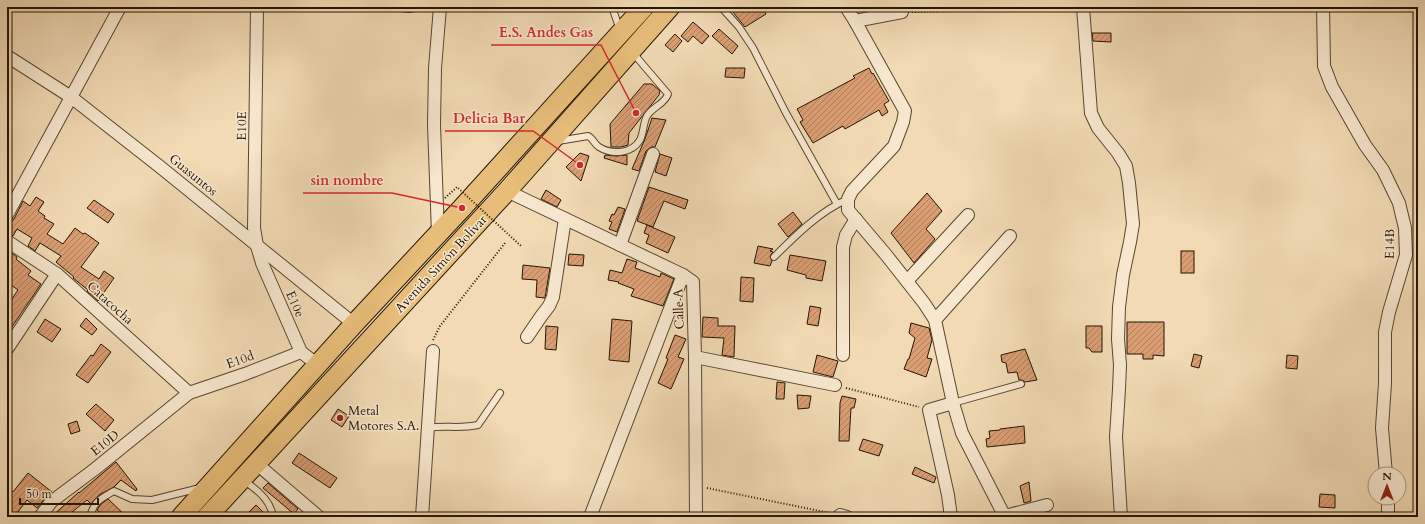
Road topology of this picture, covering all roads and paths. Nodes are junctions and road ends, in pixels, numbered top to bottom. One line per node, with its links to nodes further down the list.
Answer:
1 (120, 7): 18 (street)
2 (258, 7): 33 (street, E10E)
3 (394, 7): 4 (lane)
4 (419, 7)
5 (440, 7): 28 (street)
6 (612, 7): 15 (lane)
7 (644, 7): 15 (highway, Avenida Simón Bolívar)
8 (670, 7): 16 (highway, Avenida Simón Bolívar)
9 (721, 7): 23 (lane)
10 (846, 7): 14 (street)
11 (1083, 7): 13 (path); 74 (street)
12 (1323, 7): 56 (street, E14B)
13 (902, 12): 14 (street)
14 (855, 21): 23 (street)
15 (620, 33): 28 (highway, Avenida Simón Bolívar)
16 (631, 51): 19 (highway, Avenida Simón Bolívar); 19 (lane)
17 (7, 56): 18 (street, Guasuntos)
18 (71, 97): 24 (street); 33 (street, Guasuntos)
19 (551, 142): 21 (highway, Avenida Simón Bolívar)
20 (653, 154): 32 (street)
21 (507, 191): 26 (street, Calle A); 55 (highway, Avenida Simón Bolívar)
22 (445, 198): 34 (path, bridge)
23 (843, 202): 27 (street); 35 (lane)
24 (7, 215)
25 (968, 216): 38 (street)
26 (565, 219): 32 (street, Calle A); 41 (street)
27 (856, 219): 38 (street); 45 (street)
28 (438, 234): 40 (highway, Avenida Simón Bolívar)
29 (1010, 236): 39 (street)
30 (7, 241): 36 (street, Catacocha)
31 (505, 243): 43 (path)
32 (620, 245): 37 (street, Calle A)
33 (257, 246): 40 (street, Guasuntos); 44 (street, E10e)
34 (521, 246)
35 (774, 257)
36 (57, 274): 42 (street); 50 (street, Catacocha)
37 (683, 275): 46 (street, Calle A); 71 (street)
38 (907, 281): 39 (street)
39 (935, 320): 52 (street)
40 (354, 324): 47 (highway, Avenida Simón Bolívar)
41 (527, 337)
42 (7, 348)
43 (433, 350): 54 (street)
44 (301, 352): 47 (street, E10e); 50 (street, E10d)
45 (843, 355)
46 (695, 357): 49 (street); 59 (street, Calle A)
47 (318, 365): 58 (highway, Avenida Simón Bolívar)
48 (1021, 384): 52 (lane)
49 (835, 385): 53 (path)
50 (189, 393): 64 (street, E10D)
51 (500, 393): 54 (lane)
52 (953, 403): 53 (street); 63 (street)
53 (929, 410): 73 (street)
54 (428, 428): 70 (street)
55 (257, 464): 57 (highway, Avenida Simón Bolívar); 69 (street)
56 (1385, 466)
57 (242, 480): 67 (highway, Avenida Simón Bolívar); 68 (lane)
58 (211, 485): 65 (lane); 66 (highway, Avenida Simón Bolívar)
59 (696, 485): 62 (path); 72 (street, Calle A)
60 (1047, 505): 63 (street)
61 (1388, 506): 75 (street)
62 (844, 516)
63 (1005, 516)
64 (40, 517)
65 (90, 517)
66 (181, 517)
67 (207, 517)
68 (273, 517)
69 (319, 517)
70 (422, 517)
71 (590, 517)
72 (696, 517)
73 (950, 517)
74 (1121, 517)
75 (1388, 517)

